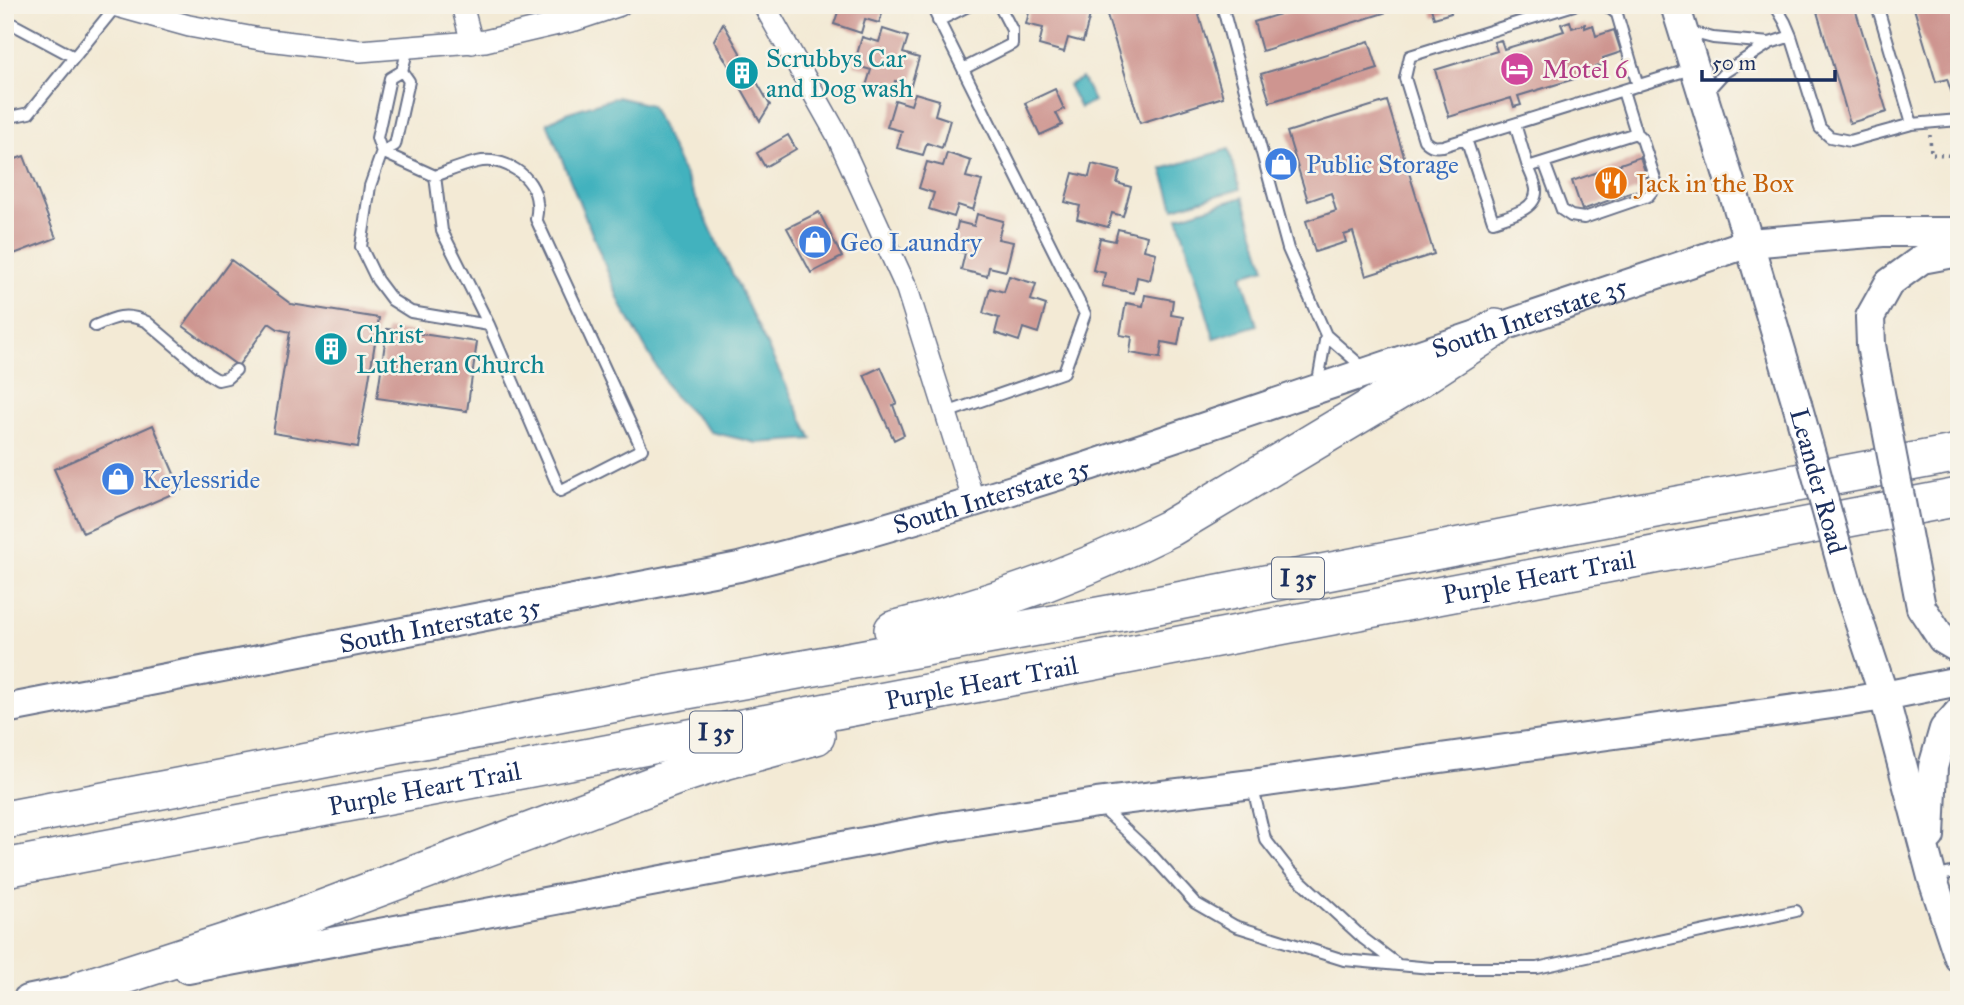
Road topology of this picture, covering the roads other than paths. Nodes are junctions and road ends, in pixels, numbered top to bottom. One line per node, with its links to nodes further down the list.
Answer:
1 (462, 5): 17 (street)
2 (621, 5): 17 (street)
3 (764, 5): 47 (street)
4 (931, 5): 15 (lane)
5 (971, 5): 15 (lane)
6 (999, 5): 22 (lane)
7 (1222, 5): 43 (lane)
8 (1574, 5): 32 (lane)
9 (1606, 5): 24 (lane)
10 (1776, 5): 16 (lane)
11 (1877, 5): 30 (lane)
12 (114, 6): 19 (street); 20 (lane)
13 (1679, 18): 18 (lane); 21 (main road, Leander Road)
14 (5, 20): 20 (lane)
15 (938, 21): 22 (lane)
16 (1791, 36): 18 (lane); 30 (lane)
17 (472, 43): 19 (street)
18 (1770, 43): 26 (lane)
19 (408, 48): 23 (lane)
20 (74, 57): 27 (lane)
21 (1695, 68): 24 (lane); 26 (main road, Leander Road)
22 (962, 69): 47 (lane)
23 (402, 71): 33 (lane); 33 (lane)
24 (1638, 86): 25 (lane)
25 (1623, 91): 29 (lane); 31 (lane)
26 (1703, 96): 38 (main road, Leander Road)
27 (5, 118)
28 (1959, 120): 30 (lane)
29 (1515, 124): 32 (lane); 35 (lane)
30 (1912, 124)
31 (1636, 133): 34 (lane); 34 (lane)
32 (1466, 139): 35 (lane)
33 (382, 152): 36 (lane); 40 (lane)
34 (1544, 162): 35 (lane)
35 (1528, 167)
36 (435, 176): 40 (lane); 40 (lane)
37 (1959, 232): 38 (main road, South Interstate 35)
38 (1749, 243): 42 (main road, South Interstate 35); 56 (main road, Leander Road, bridge)
39 (1959, 252): 54 (main road, bridge)
40 (489, 325)
41 (95, 326): 44 (lane)
42 (1496, 328): 45 (main road, South Interstate 35); 57 (highway)
43 (1326, 335): 45 (lane); 46 (lane)
44 (236, 370)
45 (1368, 372): 46 (main road, South Interstate 35)
46 (1317, 389): 50 (main road, South Interstate 35)
47 (946, 413): 50 (street)
48 (1959, 429): 52 (highway)
49 (1959, 453): 52 (highway, Purple Heart Trail / I 35)
50 (975, 502): 58 (main road, South Interstate 35)
51 (1951, 502): 53 (highway, Purple Heart Trail / I 35)
52 (1552, 528): 57 (highway, Purple Heart Trail / I 35)
53 (1427, 597): 63 (highway, Purple Heart Trail / I 35); 68 (highway)
54 (1959, 649)
55 (1959, 681): 56 (main road)
56 (1884, 696): 60 (main road); 64 (main road, Leander Road)
57 (637, 699): 62 (highway, Purple Heart Trail / I 35)
58 (5, 709)
59 (1959, 712): 64 (main road)
60 (1252, 785): 61 (main road); 67 (lane)
61 (1097, 803): 67 (lane); 68 (main road)
62 (5, 820)
63 (5, 867)
64 (1940, 871): 66 (main road, Leander Road)
65 (1796, 911): 67 (lane)
66 (1959, 958)
67 (1397, 965)
68 (82, 989): 69 (main road)
69 (27, 1000)

